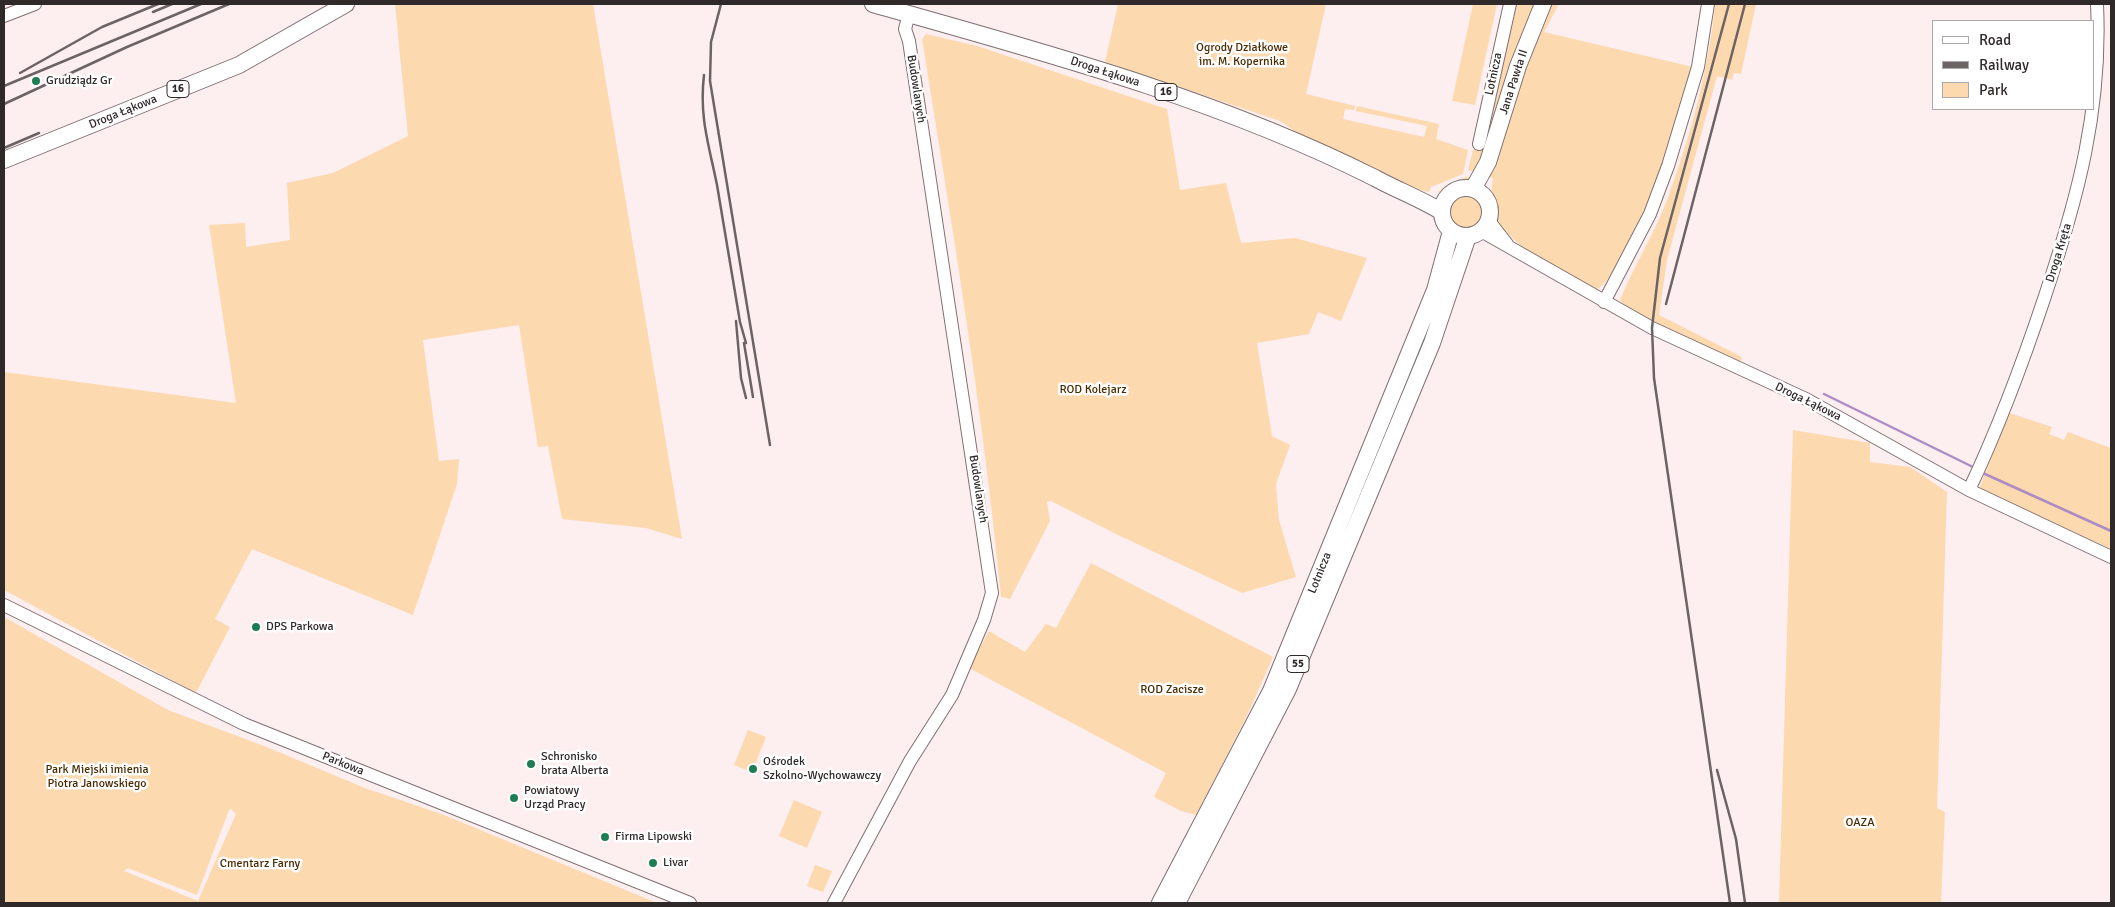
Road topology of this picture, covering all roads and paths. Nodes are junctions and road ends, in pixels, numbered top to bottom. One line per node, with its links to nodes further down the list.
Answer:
1 (35, 4): 9 (street)
2 (346, 4): 13 (main road, Droga Łąkowa / 16)
3 (873, 4): 8 (main road, Droga Łąkowa / 16)
4 (1510, 4): 12 (street, Lotnicza)
5 (1543, 4): 14 (main road, Jana Pawła II)
6 (1708, 4): 18 (street)
7 (2097, 4): 10 (street, Droga Kręta)
8 (909, 14): 15 (main road, Droga Łąkowa / 16); 23 (street, Budowlanych)
9 (4, 16)
10 (2095, 105)
11 (2094, 110): 19 (street, Droga Kręta)
12 (1479, 144)
13 (4, 160)
14 (1478, 192): 15 (main road, 16); 16 (main road)
15 (1444, 205): 17 (main road)
16 (1479, 229): 17 (main road); 18 (street, Droga Łąkowa); 25 (main road, Lotnicza / 55)
17 (1452, 231): 24 (main road, Lotnicza / 55)
18 (1604, 302): 19 (street, Droga Łąkowa)
19 (1969, 490): 20 (street, Droga Łąkowa)
20 (2111, 557)
21 (4, 605): 22 (street, Parkowa)
22 (690, 903)
23 (834, 903)
24 (1160, 903)
25 (1178, 903)

